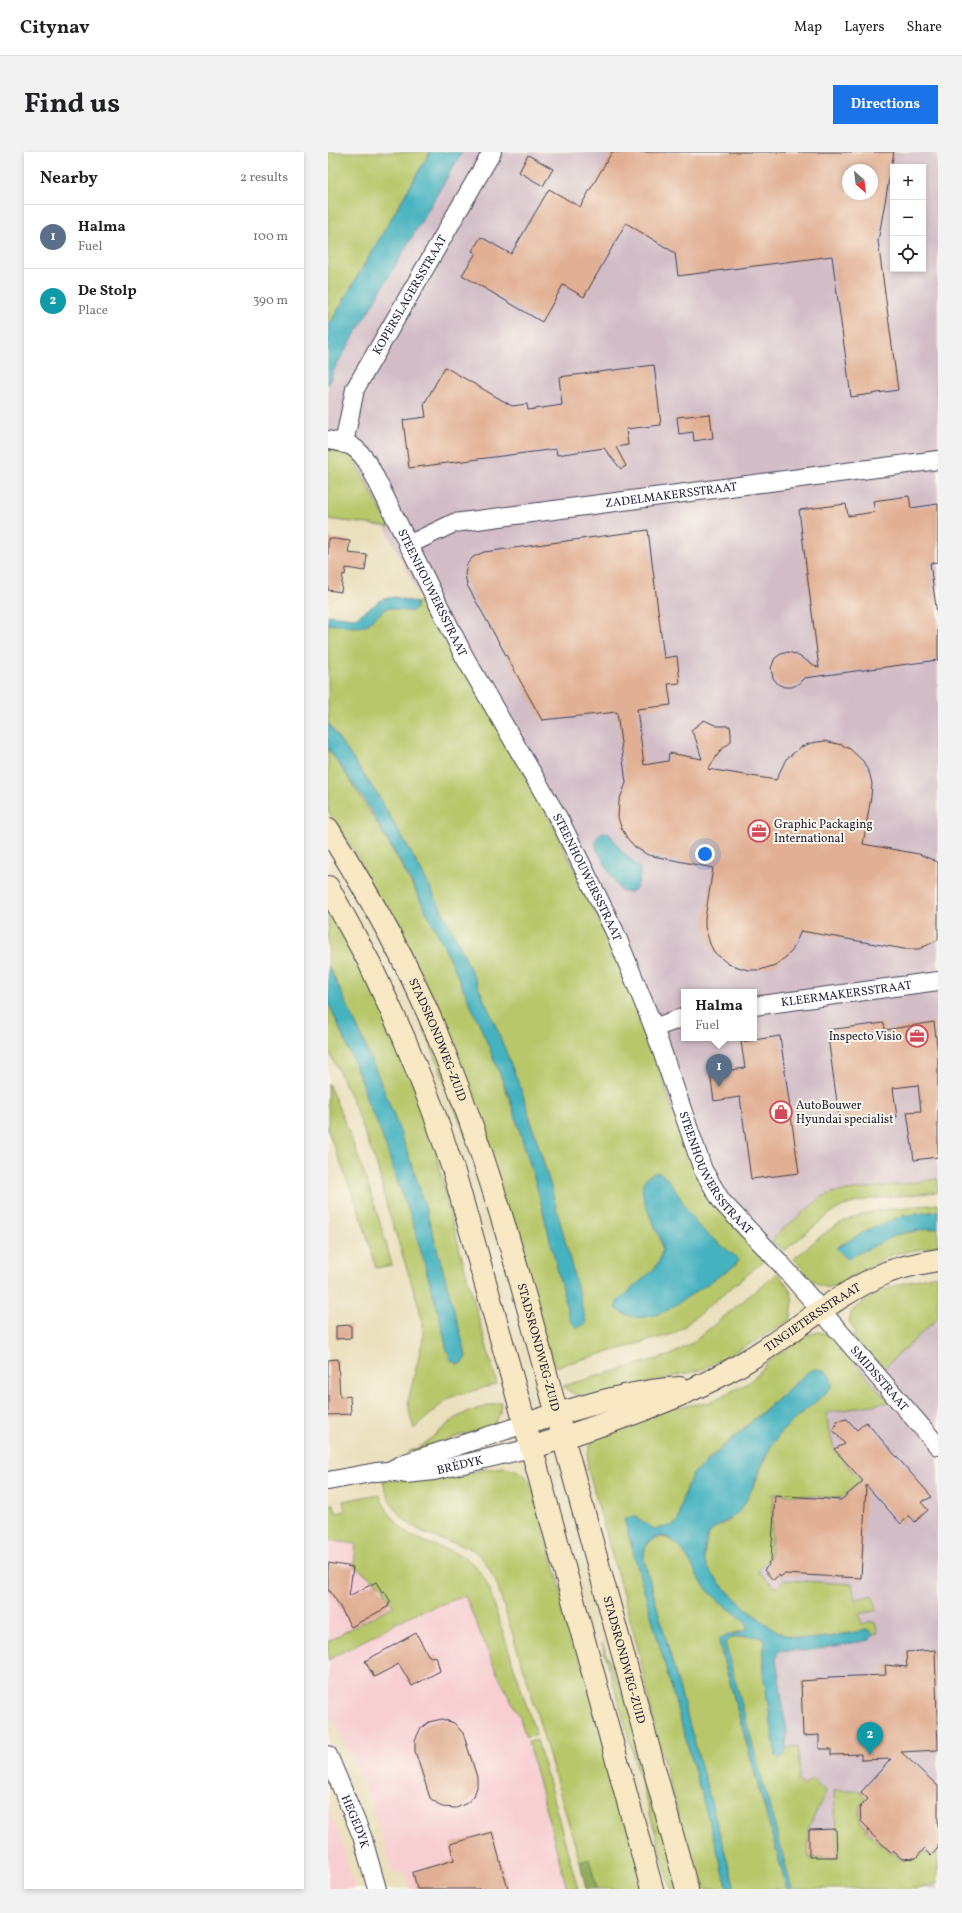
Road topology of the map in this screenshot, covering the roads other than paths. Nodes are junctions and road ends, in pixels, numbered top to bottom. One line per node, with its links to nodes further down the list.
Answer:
1 (492, 152): 2 (street, KOPERSLAGERSSTRAAT)
2 (336, 442): 4 (street, STEENHOUWERSSTRAAT)
3 (938, 460): 4 (street, ZADELMAKERSSTRAAT)
4 (408, 545): 10 (street, STEENHOUWERSSTRAAT)
5 (328, 829): 14 (main road, STADSRONDWEG-ZUID)
6 (328, 887): 15 (main road)
7 (938, 981): 8 (street, KLEERMAKERSSTRAAT)
8 (757, 1006)
9 (681, 1018): 10 (street)
10 (654, 1028): 12 (street, STEENHOUWERSSTRAAT)
11 (938, 1260): 12 (main road, TINGIETERSSTRAAT)
12 (820, 1311): 13 (main road, TINGIETERSSTRAAT); 17 (street, SMIDSSTRAAT)
13 (693, 1388): 14 (main road, TINGIETERSSTRAAT); 16 (main road, TINGIETERSSTRAAT)
14 (558, 1414): 15 (main road, TINGIETERSSTRAAT); 16 (main road, STADSRONDWEG-ZUID)
15 (525, 1424): 18 (main road); 19 (street, BRÉDYK)
16 (563, 1437): 18 (main road, TINGIETERSSTRAAT); 24 (main road, STADSRONDWEG-ZUID)
17 (938, 1446)
18 (530, 1448): 19 (street, BRÉDYK); 23 (main road)
19 (389, 1471): 20 (street, BRÉDYK)
20 (328, 1481)
21 (328, 1755): 22 (street, HEGEDYK)
22 (376, 1889)
23 (652, 1889)
24 (687, 1889)

